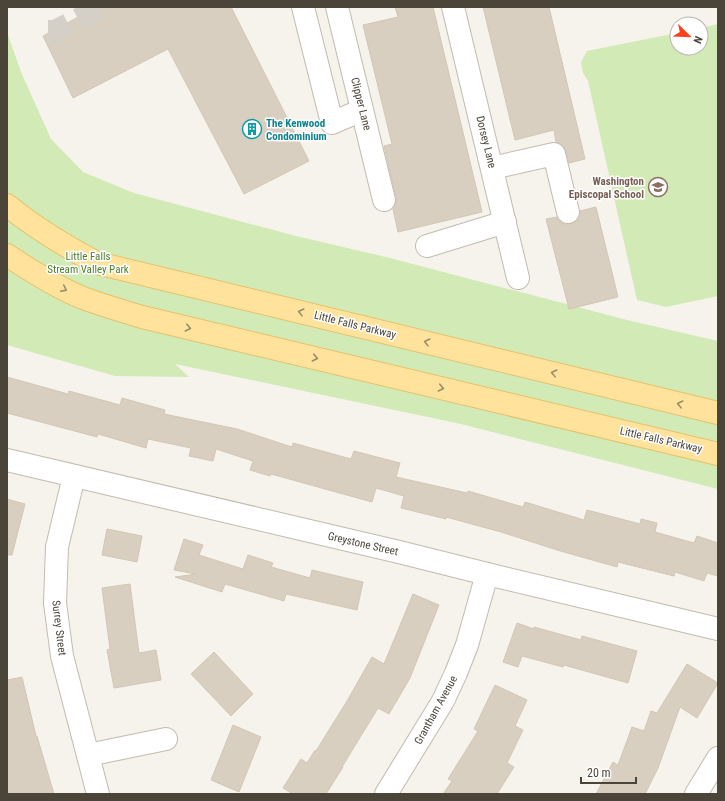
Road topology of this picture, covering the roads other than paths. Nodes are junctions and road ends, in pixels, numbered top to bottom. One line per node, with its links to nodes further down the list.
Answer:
1 (304, 7): 4 (street)
2 (337, 7): 4 (street, Clipper Lane)
3 (453, 7): 5 (street, Dorsey Lane)
4 (362, 110): 6 (street, Clipper Lane)
5 (492, 168): 8 (street); 9 (street, Dorsey Lane)
6 (384, 200)
7 (7, 205): 13 (main road, Little Falls Parkway, one-way to 7)
8 (568, 212)
9 (505, 222): 10 (street); 12 (street, Dorsey Lane)
10 (427, 246)
11 (7, 255): 14 (main road, Little Falls Parkway, one-way to 14)
12 (518, 278)
13 (718, 413)
14 (718, 454)
15 (7, 460): 16 (street, Greystone Street)
16 (74, 476): 17 (street, Greystone Street); 20 (street, Surrey Street)
17 (487, 574): 18 (street, Greystone Street); 23 (street, Grantham Avenue)
18 (718, 629)
19 (166, 739): 20 (street)
20 (88, 755): 22 (street, Surrey Street)
21 (718, 758): 24 (street)
22 (98, 794)
23 (386, 794)
24 (696, 794)

